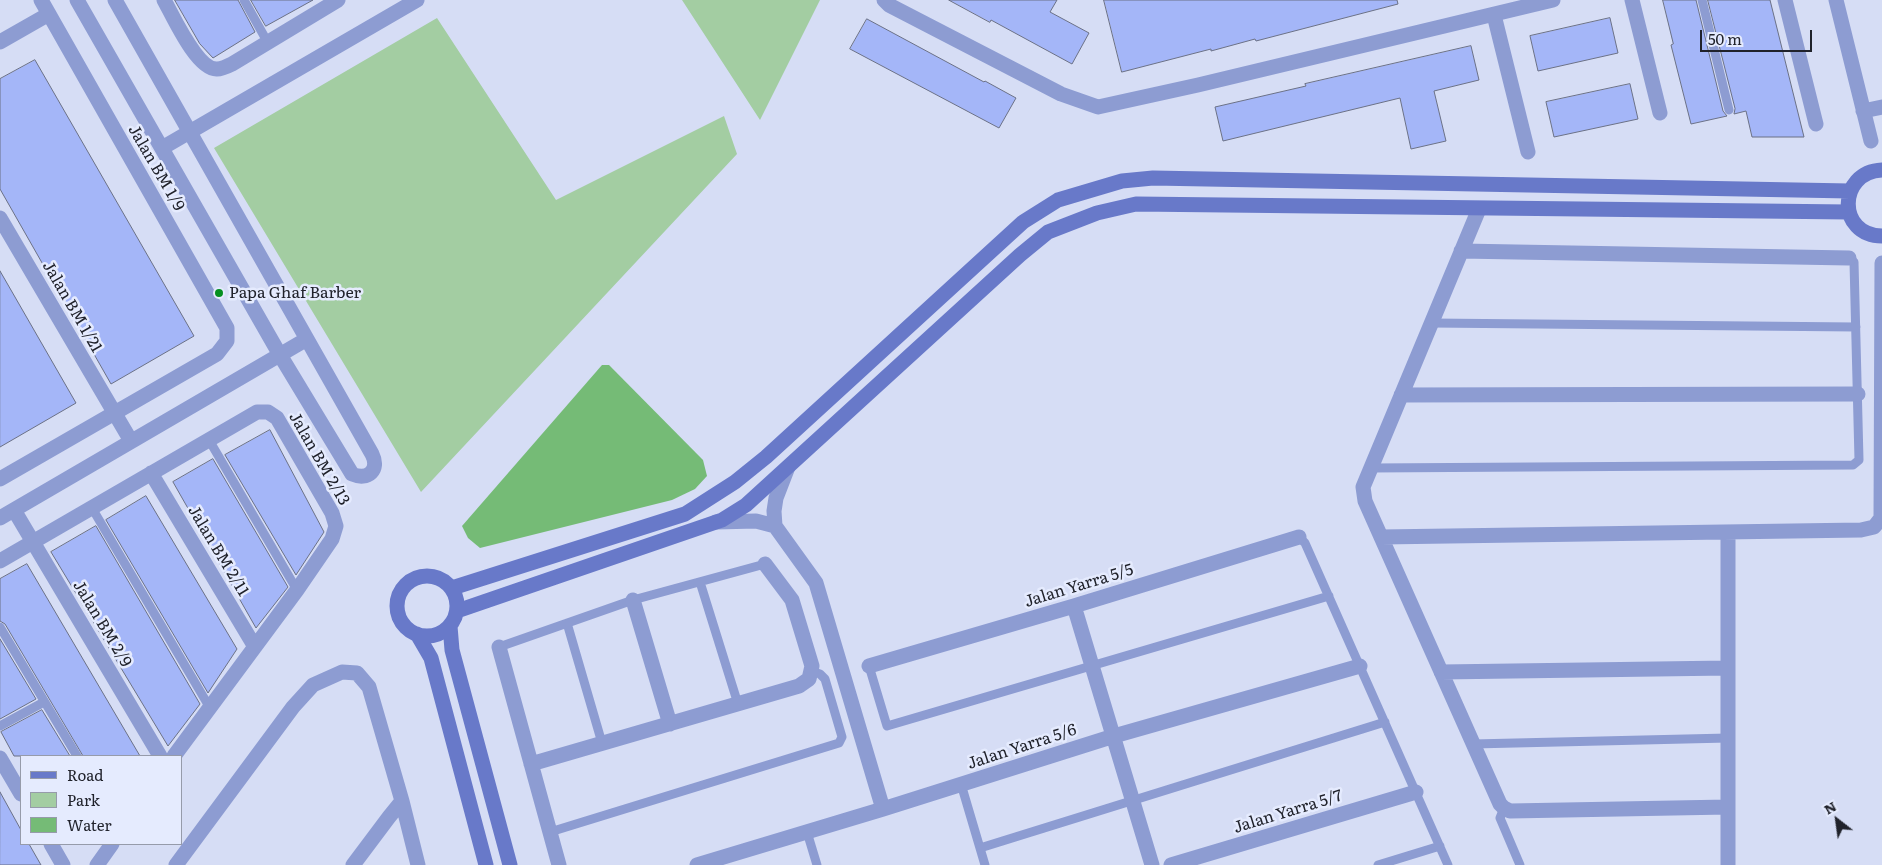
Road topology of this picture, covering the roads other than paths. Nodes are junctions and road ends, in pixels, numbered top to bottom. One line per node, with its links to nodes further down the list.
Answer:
1 (41, 0): 14 (street, Jalan BM 1/9)
2 (77, 0): 25 (street)
3 (116, 0): 23 (street)
4 (164, 0): 17 (street)
5 (244, 0): 17 (lane)
6 (417, 0): 23 (street)
7 (884, 0): 15 (street)
8 (1553, 0): 15 (street)
9 (1632, 0): 21 (street)
10 (1702, 0): 19 (lane)
11 (1785, 0): 22 (street)
12 (1836, 0): 20 (street)
13 (329, 2): 17 (street)
14 (49, 14): 16 (street); 42 (street, Jalan BM 1/9)
15 (1494, 15): 26 (street)
16 (0, 42)
17 (268, 43)
18 (1882, 107): 20 (street)
19 (1729, 110)
20 (1863, 111): 24 (street)
21 (1660, 113)
22 (1816, 124)
23 (191, 132): 25 (street); 38 (street)
24 (1871, 141)
25 (162, 148): 39 (street)
26 (1528, 152)
27 (1882, 170): 28 (street)
28 (1850, 191): 30 (street); 61 (street)
29 (1479, 208): 30 (street); 33 (street); 45 (street)
30 (1849, 212): 32 (street)
31 (0, 218): 42 (street, Jalan BM 1/21)
32 (1882, 236)
33 (1461, 251): 34 (street); 36 (street)
34 (1849, 258): 37 (lane)
35 (1882, 263): 54 (street)
36 (1431, 323): 37 (lane); 41 (street)
37 (1856, 327): 40 (lane)
38 (307, 339): 39 (street); 39 (street)
39 (280, 356): 44 (street)
40 (1858, 394): 41 (street); 46 (lane)
41 (1401, 395): 46 (street)
42 (114, 413): 44 (street, Jalan BM 1/21); 48 (street)
43 (210, 440): 47 (street); 62 (lane); 62 (street, Jalan BM 2/13)
44 (130, 441): 50 (street)
45 (788, 467): 52 (street); 53 (street)
46 (1371, 468): 56 (street)
47 (151, 474): 49 (street); 71 (street, Jalan BM 2/11)
48 (0, 478)
49 (92, 508): 57 (street); 81 (lane)
50 (14, 510): 51 (street); 57 (street, Jalan BM 2/9)
51 (0, 518)
52 (716, 522): 53 (street); 66 (street)
53 (775, 526): 101 (street)
54 (1728, 532): 56 (street); 76 (street)
55 (1299, 537): 63 (lane); 65 (street, Jalan Yarra 5/5)
56 (1381, 537): 78 (street)
57 (33, 542): 58 (street); 90 (street, Jalan BM 2/9)
58 (0, 561)
59 (765, 564): 60 (lane); 77 (street)
60 (700, 582): 64 (lane); 80 (lane)
61 (452, 588): 66 (street); 70 (street)
62 (297, 590): 71 (street)
63 (1328, 596): 74 (lane); 75 (lane)
64 (633, 600): 67 (lane); 83 (street)
65 (1074, 606): 73 (street, Jalan Yarra 5/5); 74 (street)
66 (457, 611): 68 (street)
67 (567, 623): 72 (lane); 87 (lane)
68 (450, 626): 70 (street); 114 (street)
69 (0, 627): 79 (lane)
70 (417, 634): 113 (street)
71 (255, 646): 81 (street)
72 (499, 647): 93 (street)
73 (869, 666): 74 (lane)
74 (1093, 666): 85 (street)
75 (1360, 666): 82 (lane); 85 (street, Jalan Yarra 5/6)
76 (1728, 668): 78 (street); 86 (street)
77 (811, 671): 80 (street); 102 (lane)
78 (1441, 672): 88 (street)
79 (44, 702): 84 (lane); 89 (lane)
80 (738, 704): 83 (street)
81 (210, 708): 91 (street)
82 (1384, 722): 96 (lane); 97 (lane)
83 (670, 724): 87 (street)
84 (0, 726)
85 (1114, 736): 94 (street, Jalan Yarra 5/6); 97 (street)
86 (1728, 738): 88 (lane); 99 (street)
87 (602, 743): 93 (street)
88 (1473, 744): 100 (street)
89 (76, 755)
90 (159, 755)
91 (175, 755)
92 (0, 758): 95 (street)
93 (531, 764): 102 (street)
94 (961, 784): 101 (street, Jalan Yarra 5/6); 107 (lane)
95 (20, 792)
96 (1416, 792): 106 (lane); 120 (street, Jalan Yarra 5/7)
97 (1133, 800): 107 (lane); 119 (street)
98 (402, 802): 110 (street); 111 (street); 112 (street)
99 (1728, 807): 100 (street); 124 (street)
100 (1504, 808): 123 (lane)
101 (883, 809): 103 (street, Jalan Yarra 5/6)
102 (550, 832): 115 (street)
103 (807, 832): 116 (street, Jalan Yarra 5/6); 117 (lane)
104 (52, 845): 108 (street)
105 (111, 845): 109 (street)
106 (1440, 846): 121 (lane); 122 (lane)
107 (980, 848): 118 (lane)
108 (63, 865)
109 (97, 865)
110 (176, 865)
111 (353, 865)
112 (418, 865)
113 (486, 865)
114 (510, 865)
115 (559, 865)
116 (696, 865)
117 (817, 865)
118 (985, 865)
119 (1152, 865)
120 (1172, 865)
121 (1378, 865)
122 (1448, 865)
123 (1520, 865)
124 (1728, 865)

